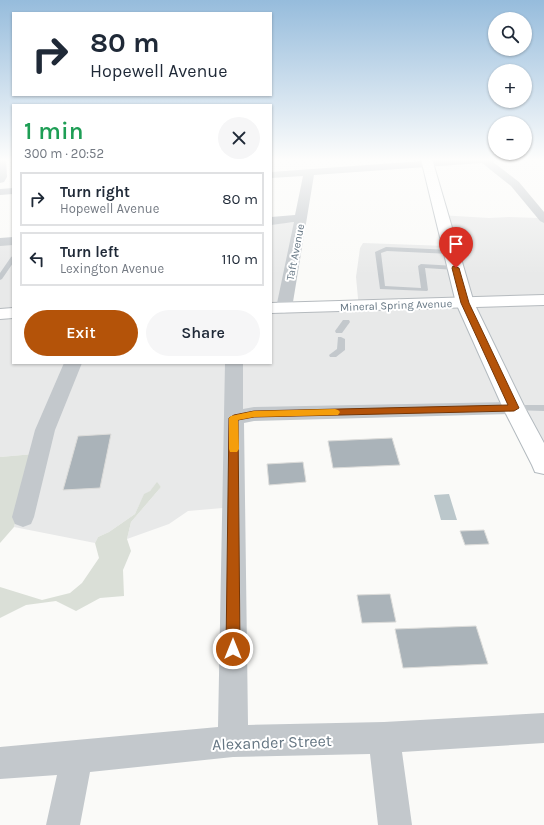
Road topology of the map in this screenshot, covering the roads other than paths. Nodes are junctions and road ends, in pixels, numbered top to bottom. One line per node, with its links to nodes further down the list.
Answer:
1 (305, 198): 4 (street, Taft Avenue)
2 (436, 198): 9 (street)
3 (526, 198): 5 (street)
4 (301, 218): 6 (street); 16 (street, Taft Avenue)
5 (544, 219)
6 (272, 221)
7 (12, 241): 8 (street)
8 (0, 242)
9 (451, 252): 10 (lane); 12 (street)
10 (435, 259): 10 (lane); 12 (lane)
11 (12, 260): 13 (lane)
12 (456, 268): 15 (street)
13 (0, 278)
14 (544, 300): 15 (street, Mineral Spring Avenue)
15 (465, 303): 16 (street, Mineral Spring Avenue); 23 (street)
16 (278, 308)
17 (12, 313): 18 (street)
18 (0, 314)
19 (346, 322): 20 (lane)
20 (334, 355)
21 (73, 364): 27 (street)
22 (234, 364): 25 (street)
23 (514, 408): 24 (lane); 25 (street); 26 (street)
24 (544, 408)
25 (234, 418): 30 (street)
26 (544, 465)
27 (23, 518)
28 (544, 728): 29 (street, Alexander Street)
29 (384, 738): 30 (street, Alexander Street); 34 (street)
30 (233, 741): 31 (street, Alexander Street)
31 (77, 757): 32 (street, Alexander Street); 33 (street)
32 (0, 763)
33 (63, 825)
34 (395, 825)

